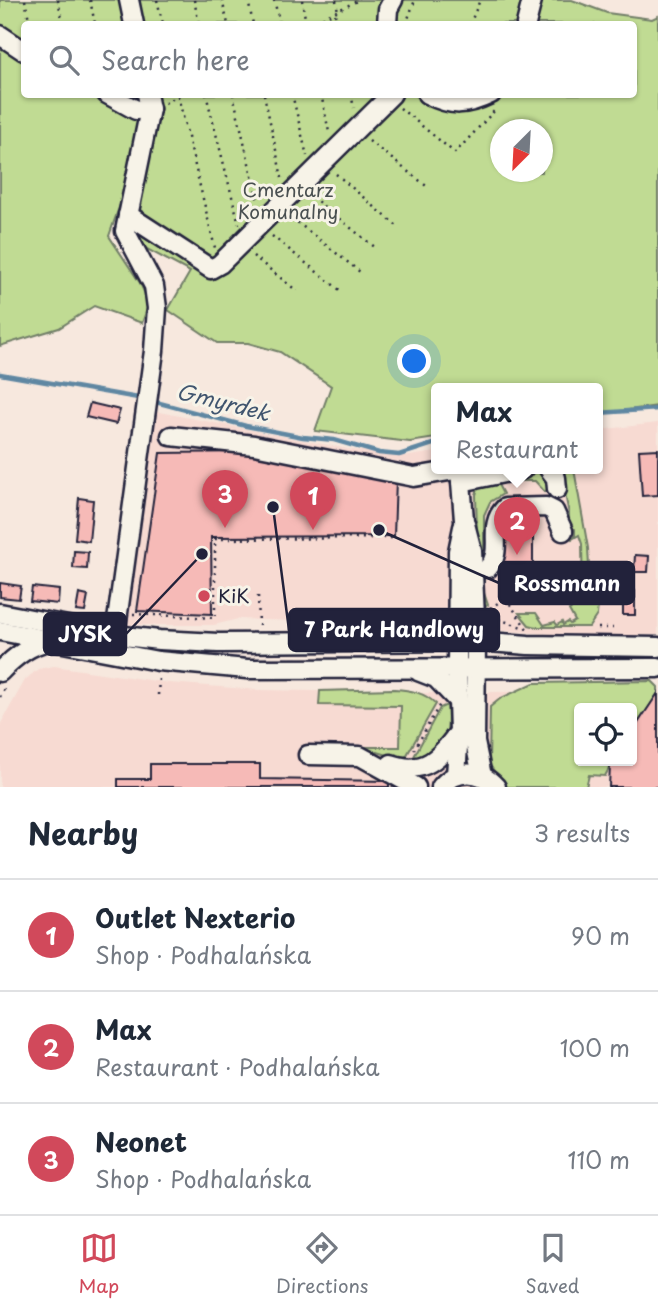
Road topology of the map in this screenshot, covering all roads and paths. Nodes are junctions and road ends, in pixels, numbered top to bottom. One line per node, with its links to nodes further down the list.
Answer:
1 (24, 0): 18 (path)
2 (58, 0): 19 (path)
3 (90, 0): 20 (path)
4 (129, 0): 21 (street)
5 (157, 0): 22 (path)
6 (194, 0): 23 (path)
7 (222, 0): 24 (path)
8 (248, 0): 25 (path)
9 (274, 0): 26 (path)
10 (302, 0): 27 (path)
11 (336, 0): 17 (path)
12 (359, 0): 17 (path)
13 (393, 0): 30 (street)
14 (415, 0): 31 (path)
15 (480, 0): 32 (path)
16 (532, 0): 33 (street)
17 (337, 12): 28 (path); 29 (path)
18 (29, 21)
19 (62, 21)
20 (94, 21)
21 (133, 21)
22 (162, 21)
23 (198, 21)
24 (227, 21)
25 (252, 21)
26 (279, 21)
27 (307, 21)
28 (315, 21)
29 (337, 21)
30 (387, 21)
31 (407, 21)
32 (471, 21)
33 (527, 21)
34 (0, 35): 35 (street)
35 (21, 49)
36 (114, 98): 46 (street)
37 (174, 98): 57 (path)
38 (207, 98): 55 (path)
39 (234, 98): 53 (path)
40 (265, 98): 51 (path)
41 (293, 98): 49 (path)
42 (321, 98): 49 (path)
43 (389, 98): 48 (street)
44 (393, 98): 47 (path)
45 (437, 98): 47 (street)
46 (148, 102): 52 (street)
47 (494, 102)
48 (355, 131): 49 (street); 50 (path)
49 (323, 162): 51 (street); 54 (path)
50 (429, 188)
51 (288, 197): 53 (street); 56 (path); 58 (path)
52 (128, 215): 57 (street); 83 (street)
53 (261, 224): 55 (street); 60 (path)
54 (397, 226)
55 (241, 243): 57 (street); 59 (path)
56 (376, 248)
57 (220, 264)
58 (360, 272)
59 (297, 291)
60 (341, 291)
61 (171, 436): 62 (street)
62 (448, 474)
63 (460, 474): 66 (street)
64 (553, 474): 65 (street)
65 (557, 489)
66 (464, 520): 76 (street); 87 (street)
67 (563, 531): 69 (street)
68 (395, 538): 75 (path)
69 (488, 568)
70 (506, 586): 72 (path)
71 (258, 596): 79 (path)
72 (506, 598): 73 (path); 77 (path)
73 (488, 609)
74 (0, 613): 78 (street)
75 (131, 614)
76 (457, 614): 85 (street); 87 (street)
77 (482, 614)
78 (25, 617): 82 (street); 83 (street)
79 (259, 625)
80 (593, 628): 81 (path)
81 (623, 629)
82 (0, 631): 84 (street); 91 (street)
83 (116, 635): 85 (street)
84 (53, 640): 88 (street); 91 (street)
85 (425, 641): 87 (street)
86 (658, 647): 87 (street)
87 (467, 654): 88 (street); 89 (street); 94 (street)
88 (408, 667): 94 (street)
89 (513, 668): 90 (street); 94 (street)
90 (658, 668)
91 (0, 670)
92 (159, 675): 93 (path)
93 (158, 695)
94 (458, 701): 95 (street); 96 (path); 101 (street)
95 (459, 732): 99 (street); 100 (street)
96 (414, 750)
97 (308, 755): 98 (street)
98 (360, 756): 99 (street); 102 (street)
99 (404, 769): 100 (street)
100 (449, 780): 101 (street)
101 (489, 781)
102 (416, 787)

